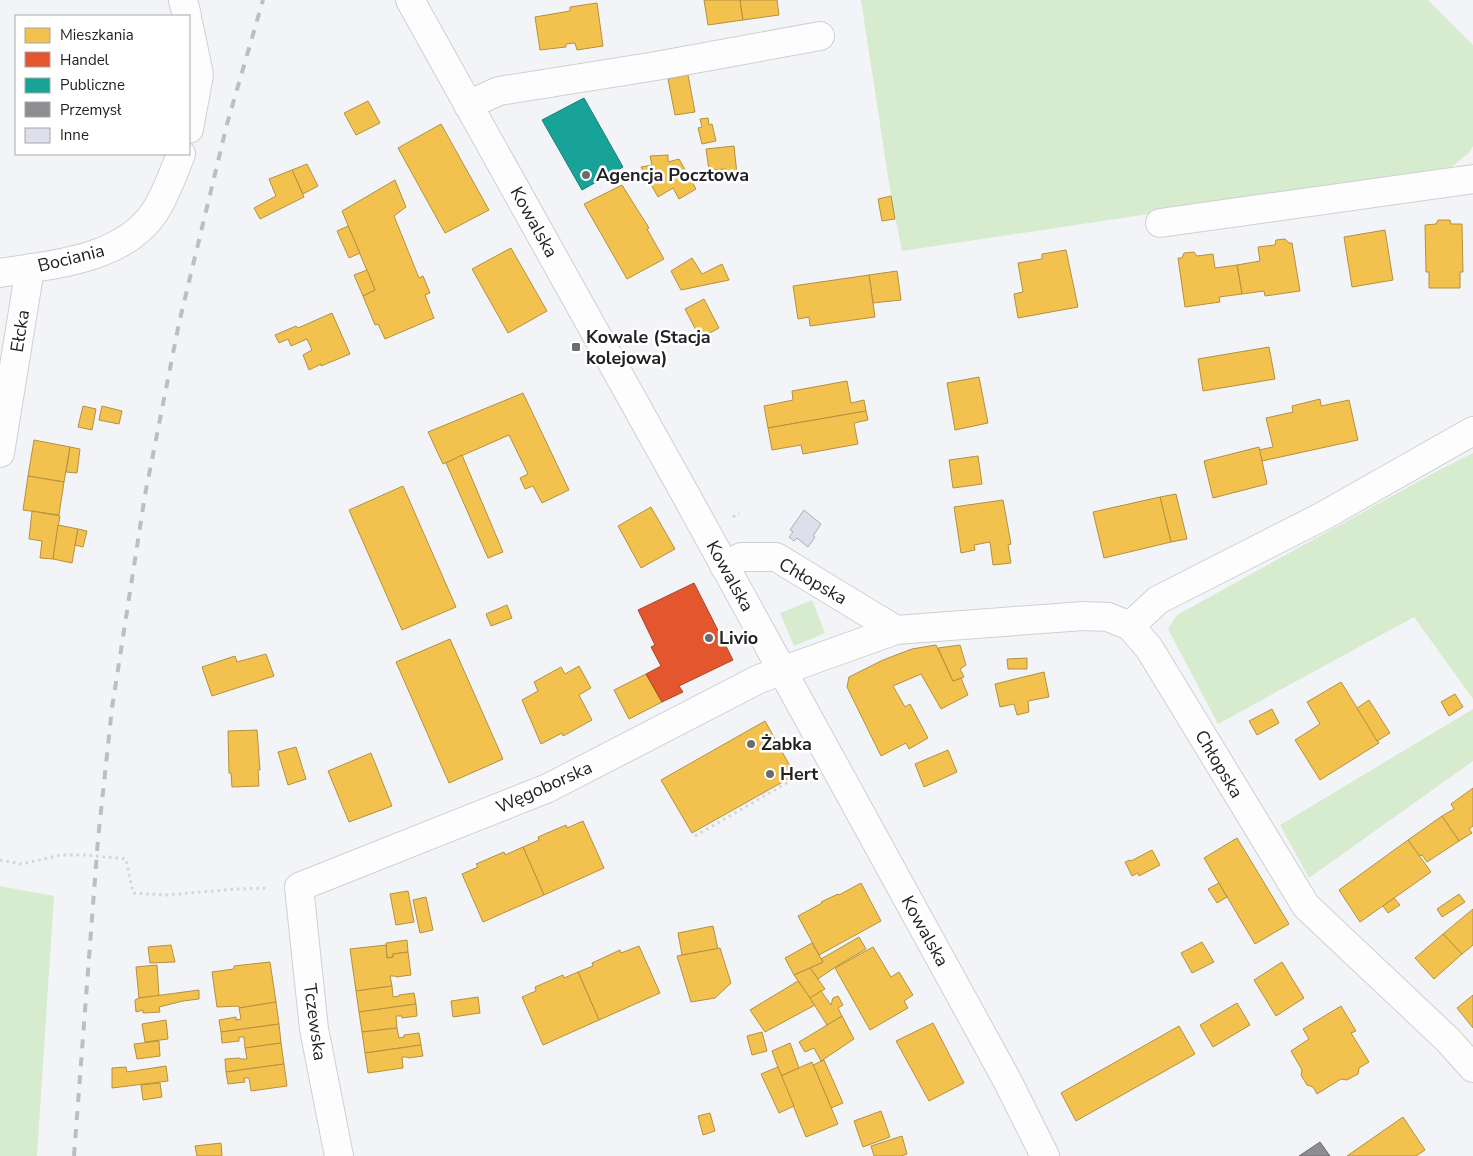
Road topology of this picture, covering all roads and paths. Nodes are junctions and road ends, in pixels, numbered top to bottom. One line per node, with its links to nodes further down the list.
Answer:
1 (183, 0): 3 (street)
2 (411, 0): 6 (street, Kowalska)
3 (187, 15)
4 (190, 31): 7 (street)
5 (820, 36): 6 (street)
6 (468, 106): 17 (street, Kowalska)
7 (190, 124)
8 (181, 155): 11 (street, Bociania)
9 (1473, 179): 10 (street)
10 (1160, 224)
11 (30, 268): 12 (street, Bociania); 14 (street, Ełcka)
12 (0, 273)
13 (1473, 431): 18 (street)
14 (0, 453)
15 (739, 513): 16 (path)
16 (733, 517)
17 (724, 566): 19 (street, Chłopska); 20 (street, Kowalska)
18 (1130, 626): 19 (street, Chłopska); 25 (street, Chłopska)
19 (896, 630): 20 (street, Chłopska)
20 (782, 671): 24 (street, Węgoborska); 27 (street, Kowalska)
21 (807, 771): 22 (path)
22 (695, 836)
23 (0, 860): 24 (path)
24 (299, 887): 26 (street, Tczewska)
25 (1473, 1068)
26 (339, 1156)
27 (1045, 1156)

